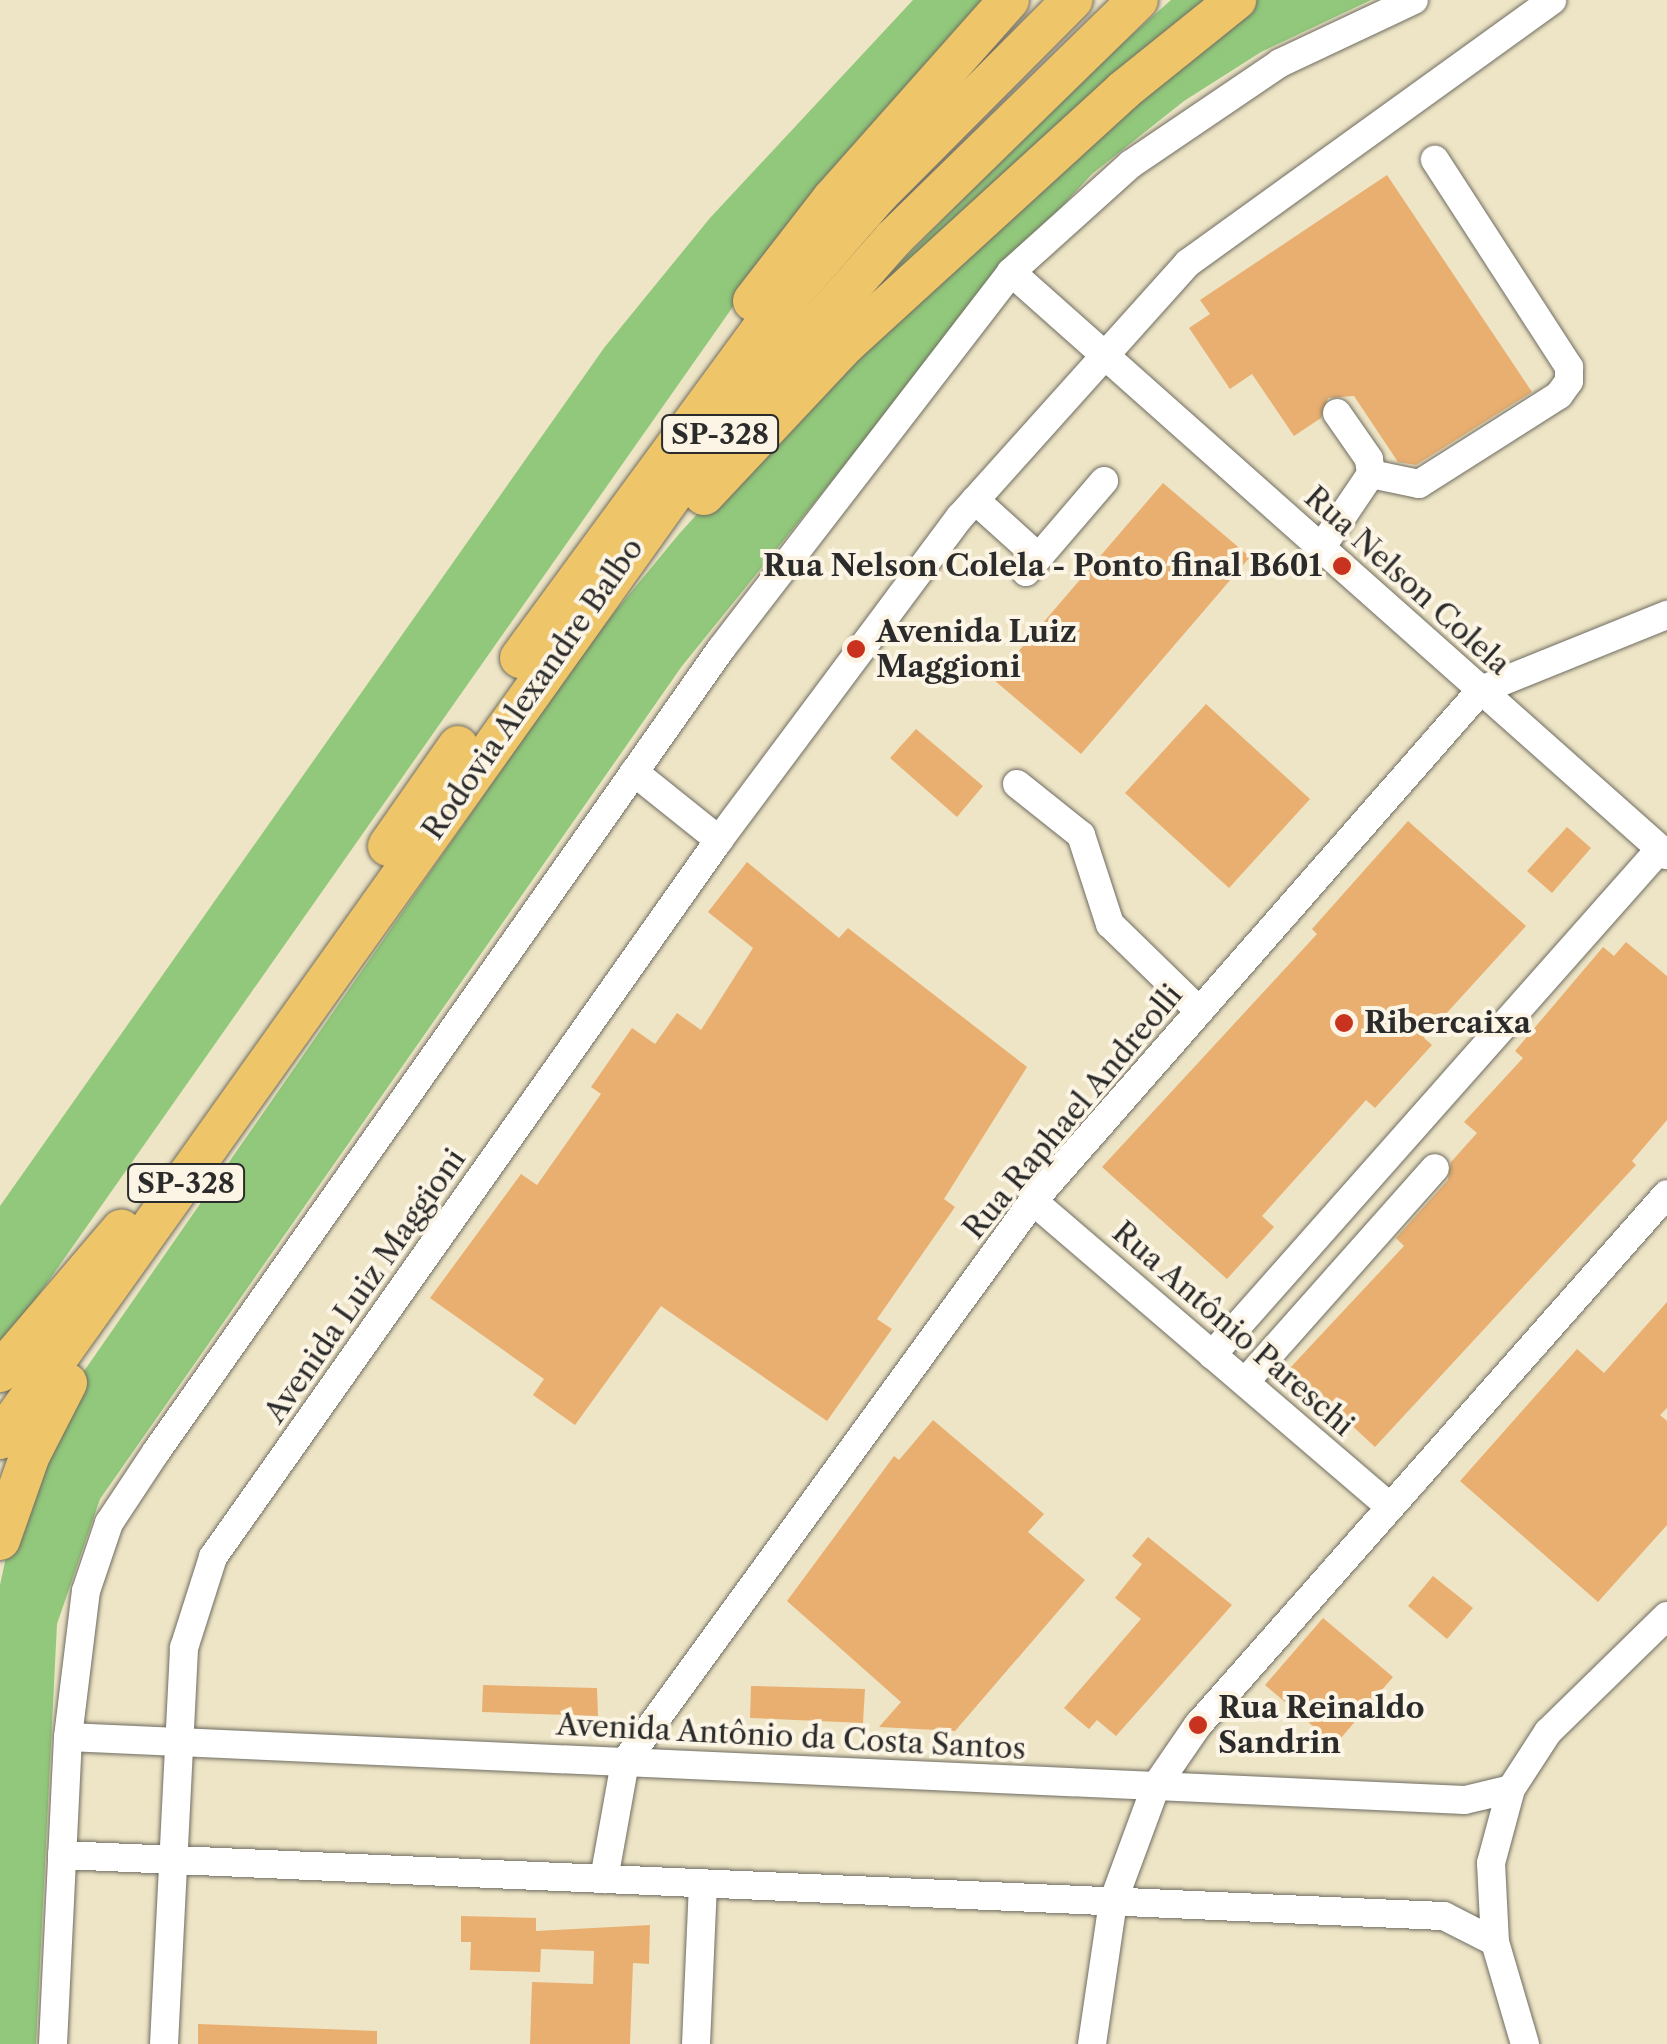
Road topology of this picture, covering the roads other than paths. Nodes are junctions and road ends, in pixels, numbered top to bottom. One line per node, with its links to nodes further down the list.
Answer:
1 (1009, 0): 16 (highway)
2 (1072, 0): 16 (highway, Rodovia Alexandre Balbo / SP-328)
3 (1138, 0): 18 (highway, Rodovia Alexandre Balbo / SP-328)
4 (1236, 0): 18 (highway)
5 (1414, 0): 8 (street)
6 (1552, 0): 9 (street, Avenida Luiz Maggioni)
7 (1435, 160): 11 (street)
8 (1011, 272): 9 (street, Rua Nelson Colela); 19 (street)
9 (1104, 355): 13 (street, Avenida Luiz Maggioni); 14 (street, Rua Nelson Colela)
10 (1336, 414): 11 (street)
11 (1371, 474): 14 (street)
12 (1104, 481): 13 (street)
13 (975, 500): 21 (street, Avenida Luiz Maggioni)
14 (1321, 548): 17 (street, Rua Nelson Colela)
15 (1667, 615): 17 (street, Rua Raphael Andreolli)
16 (526, 649): 28 (highway, Rodovia Alexandre Balbo / SP-328)
17 (1481, 690): 22 (street, Rua Nelson Colela); 24 (street, Rua Raphael Andreolli)
18 (491, 746): 23 (highway, Rodovia Alexandre Balbo / SP-328)
19 (634, 772): 21 (street); 37 (street)
20 (1017, 784): 24 (street)
21 (719, 840): 38 (street, Avenida Luiz Maggioni)
22 (1663, 852): 29 (street)
23 (368, 924): 33 (highway, Rodovia Alexandre Balbo / SP-328); 35 (highway)
24 (1199, 1012): 27 (street, Rua Raphael Andreolli)
25 (1435, 1168): 31 (street)
26 (1667, 1194): 34 (street)
27 (1033, 1201): 29 (street, Rua Antônio Pareschi); 39 (street, Rua Raphael Andreolli)
28 (121, 1230): 30 (highway); 32 (highway, Rodovia Alexandre Balbo / SP-328)
29 (1212, 1354): 31 (street, Rua Antônio Pareschi)
30 (0, 1372)
31 (1245, 1382): 34 (street, Rua Antônio Pareschi)
32 (0, 1414)
33 (0, 1439)
34 (1390, 1507): 40 (street)
35 (0, 1540)
36 (1667, 1616): 41 (street)
37 (68, 1737): 38 (street, Avenida Antônio da Costa Santos); 42 (street)
38 (179, 1742): 39 (street, Avenida Antônio da Costa Santos); 43 (street, Avenida Luiz Maggioni)
39 (625, 1762): 40 (street, Avenida Antônio da Costa Santos); 44 (street, Rua Raphael Andreolli)
40 (1156, 1786): 41 (street, Avenida Antônio da Costa Santos); 46 (street)
41 (1511, 1790): 47 (street)
42 (62, 1856): 43 (street); 48 (street)
43 (174, 1860): 44 (street); 49 (street, Avenida Luiz Maggioni)
44 (604, 1879): 45 (street)
45 (703, 1884): 46 (street); 50 (street)
46 (1113, 1902): 47 (street); 51 (street)
47 (1495, 1942): 52 (street)
48 (53, 2044)
49 (164, 2044)
50 (696, 2044)
51 (1092, 2044)
52 (1525, 2044)

